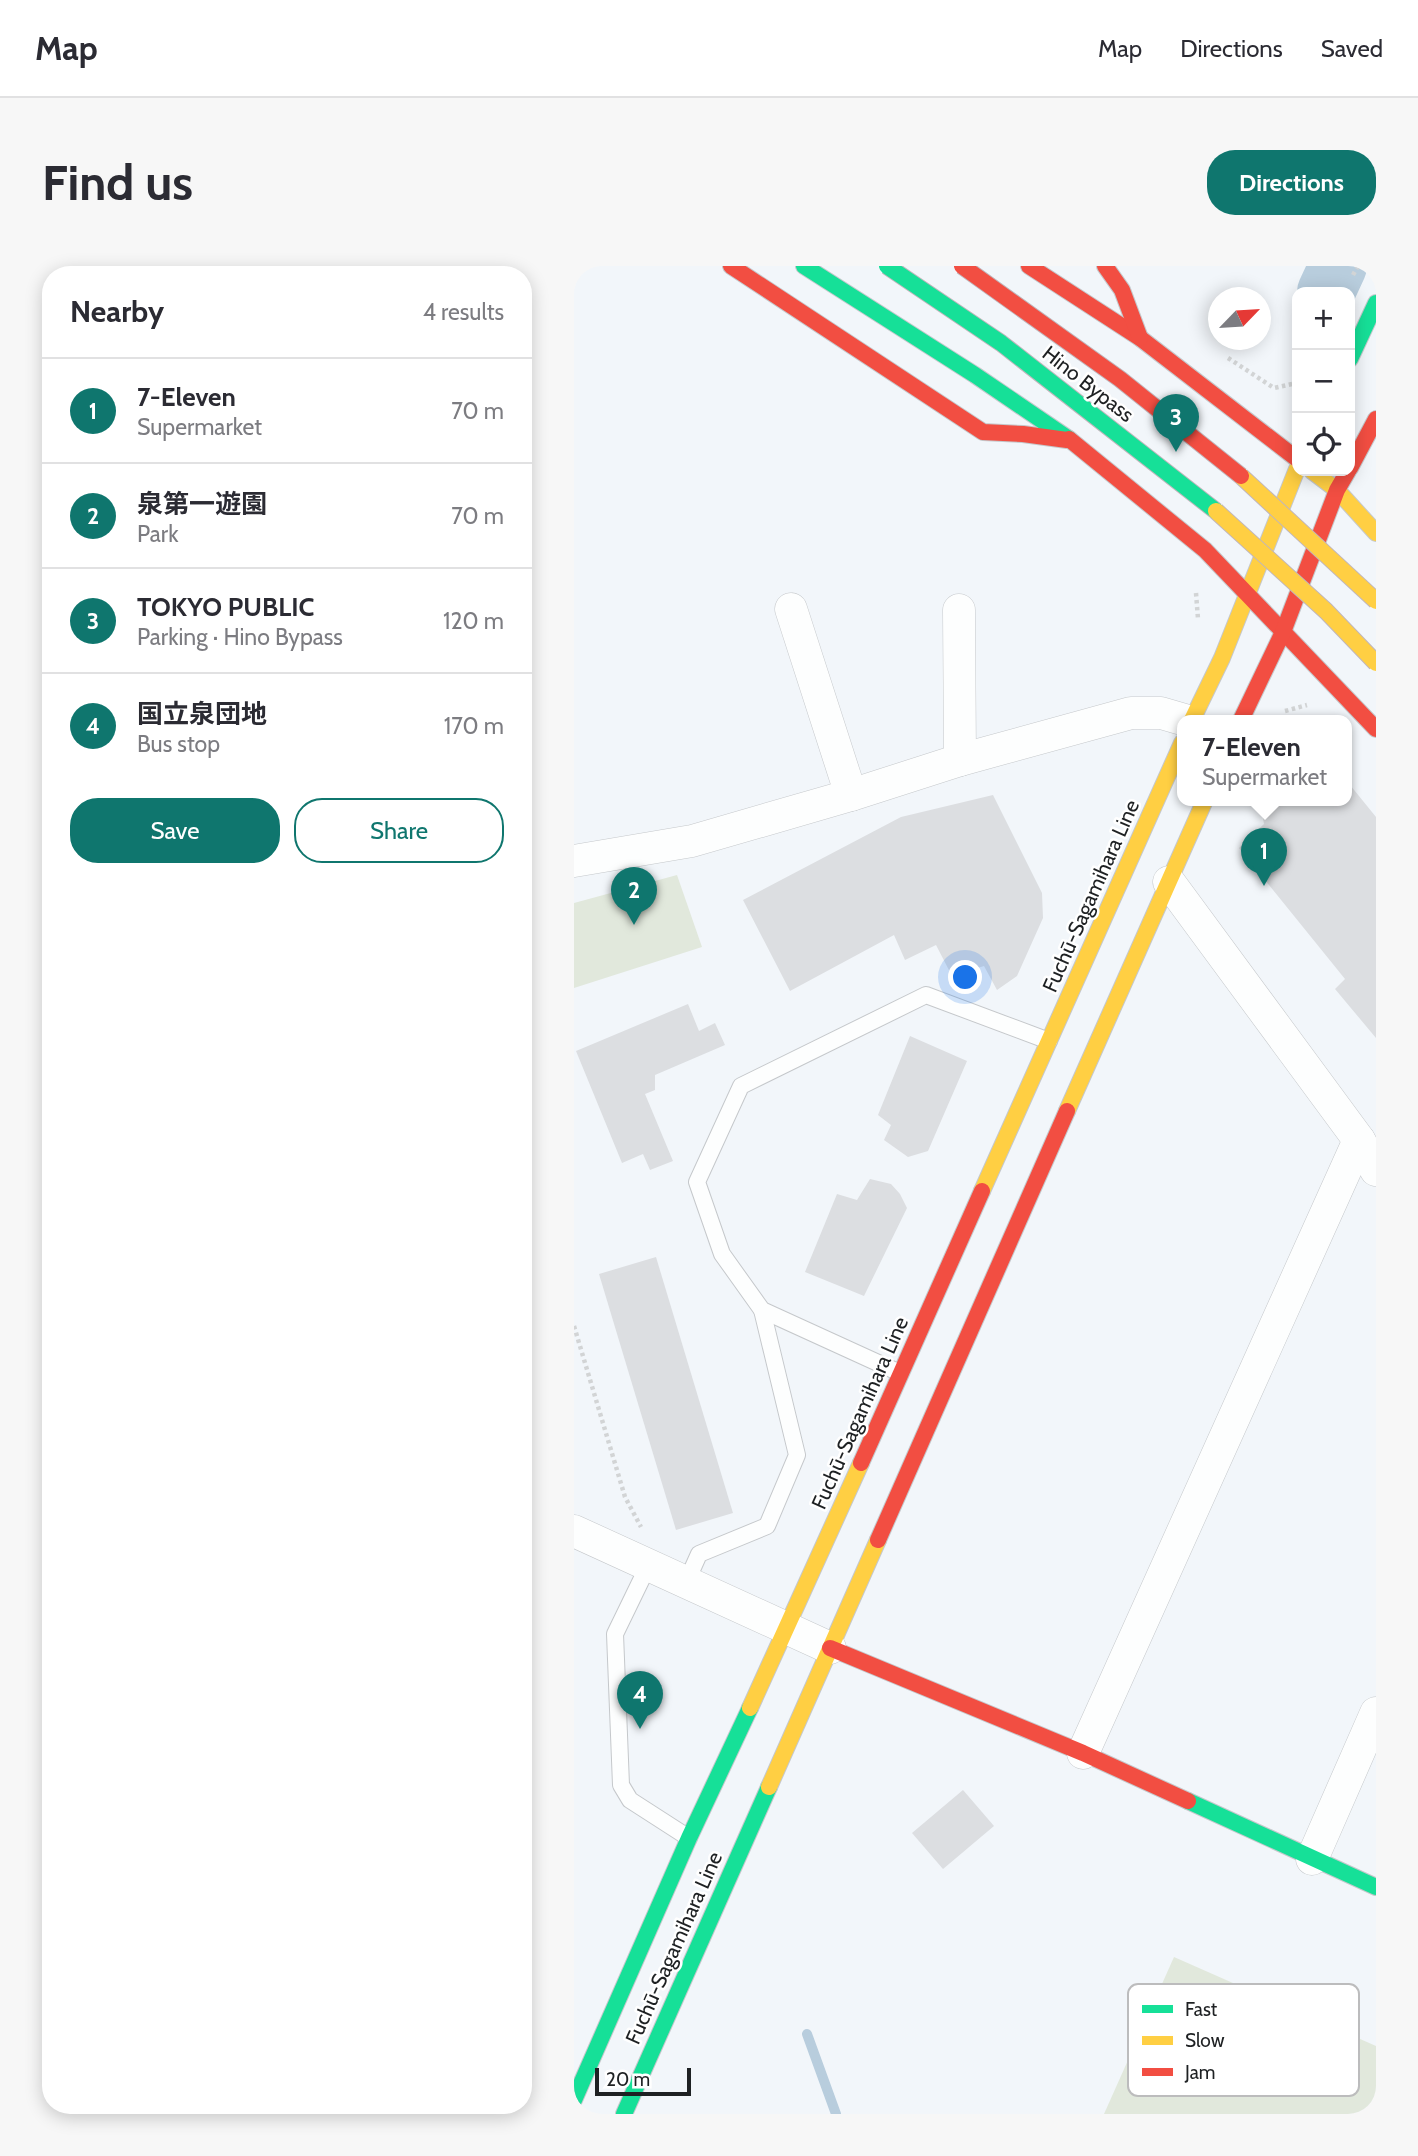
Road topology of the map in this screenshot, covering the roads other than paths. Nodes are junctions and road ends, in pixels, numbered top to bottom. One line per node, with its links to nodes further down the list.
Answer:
1 (731, 266): 11 (main road)
2 (804, 266): 11 (main road)
3 (887, 266): 24 (main road, Hino Bypass, bridge)
4 (962, 266): 20 (main road, Hino Bypass, bridge)
5 (1029, 266): 8 (main road)
6 (1105, 266): 8 (main road)
7 (1376, 303): 9 (main road)
8 (1140, 338): 12 (main road)
9 (1354, 350)
10 (1376, 419): 13 (main road)
11 (1072, 441): 19 (main road)
12 (1292, 455)
13 (1355, 458)
14 (1294, 476): 19 (main road)
15 (1319, 476): 17 (main road)
16 (1345, 476): 17 (main road)
17 (1337, 490): 18 (main road); 23 (main road)
18 (1376, 533)
19 (1246, 593): 23 (main road); 25 (main road)
20 (1376, 601)
21 (791, 609): 31 (street)
22 (959, 610): 30 (street)
23 (1283, 632): 26 (main road); 28 (main road)
24 (1376, 663)
25 (1194, 715)
26 (1243, 715)
27 (1177, 718): 30 (street)
28 (1376, 729)
29 (1177, 754): 35 (main road, Fuchū-Sagamihara Line)
30 (960, 760): 31 (street)
31 (851, 795): 33 (street)
32 (1202, 806): 34 (main road, Fuchū-Sagamihara Line)
33 (574, 861)
34 (1169, 882): 36 (street); 44 (main road, Fuchū-Sagamihara Line)
35 (1049, 1041): 38 (lane); 39 (main road, Fuchū-Sagamihara Line)
36 (1359, 1140): 37 (street); 46 (street)
37 (1376, 1170)
38 (762, 1310): 39 (lane); 42 (lane)
39 (900, 1374): 43 (main road, Fuchū-Sagamihara Line)
40 (574, 1531): 41 (street)
41 (648, 1566): 42 (street); 47 (lane)
42 (685, 1583): 43 (street)
43 (786, 1630): 44 (street); 47 (main road, Fuchū-Sagamihara Line)
44 (830, 1648): 46 (main road); 51 (main road, Fuchū-Sagamihara Line)
45 (1376, 1713): 48 (street)
46 (1083, 1753): 48 (main road)
47 (689, 1838): 50 (main road, Fuchū-Sagamihara Line)
48 (1312, 1859): 49 (main road)
49 (1376, 1887)
50 (574, 2098)
51 (624, 2114)

